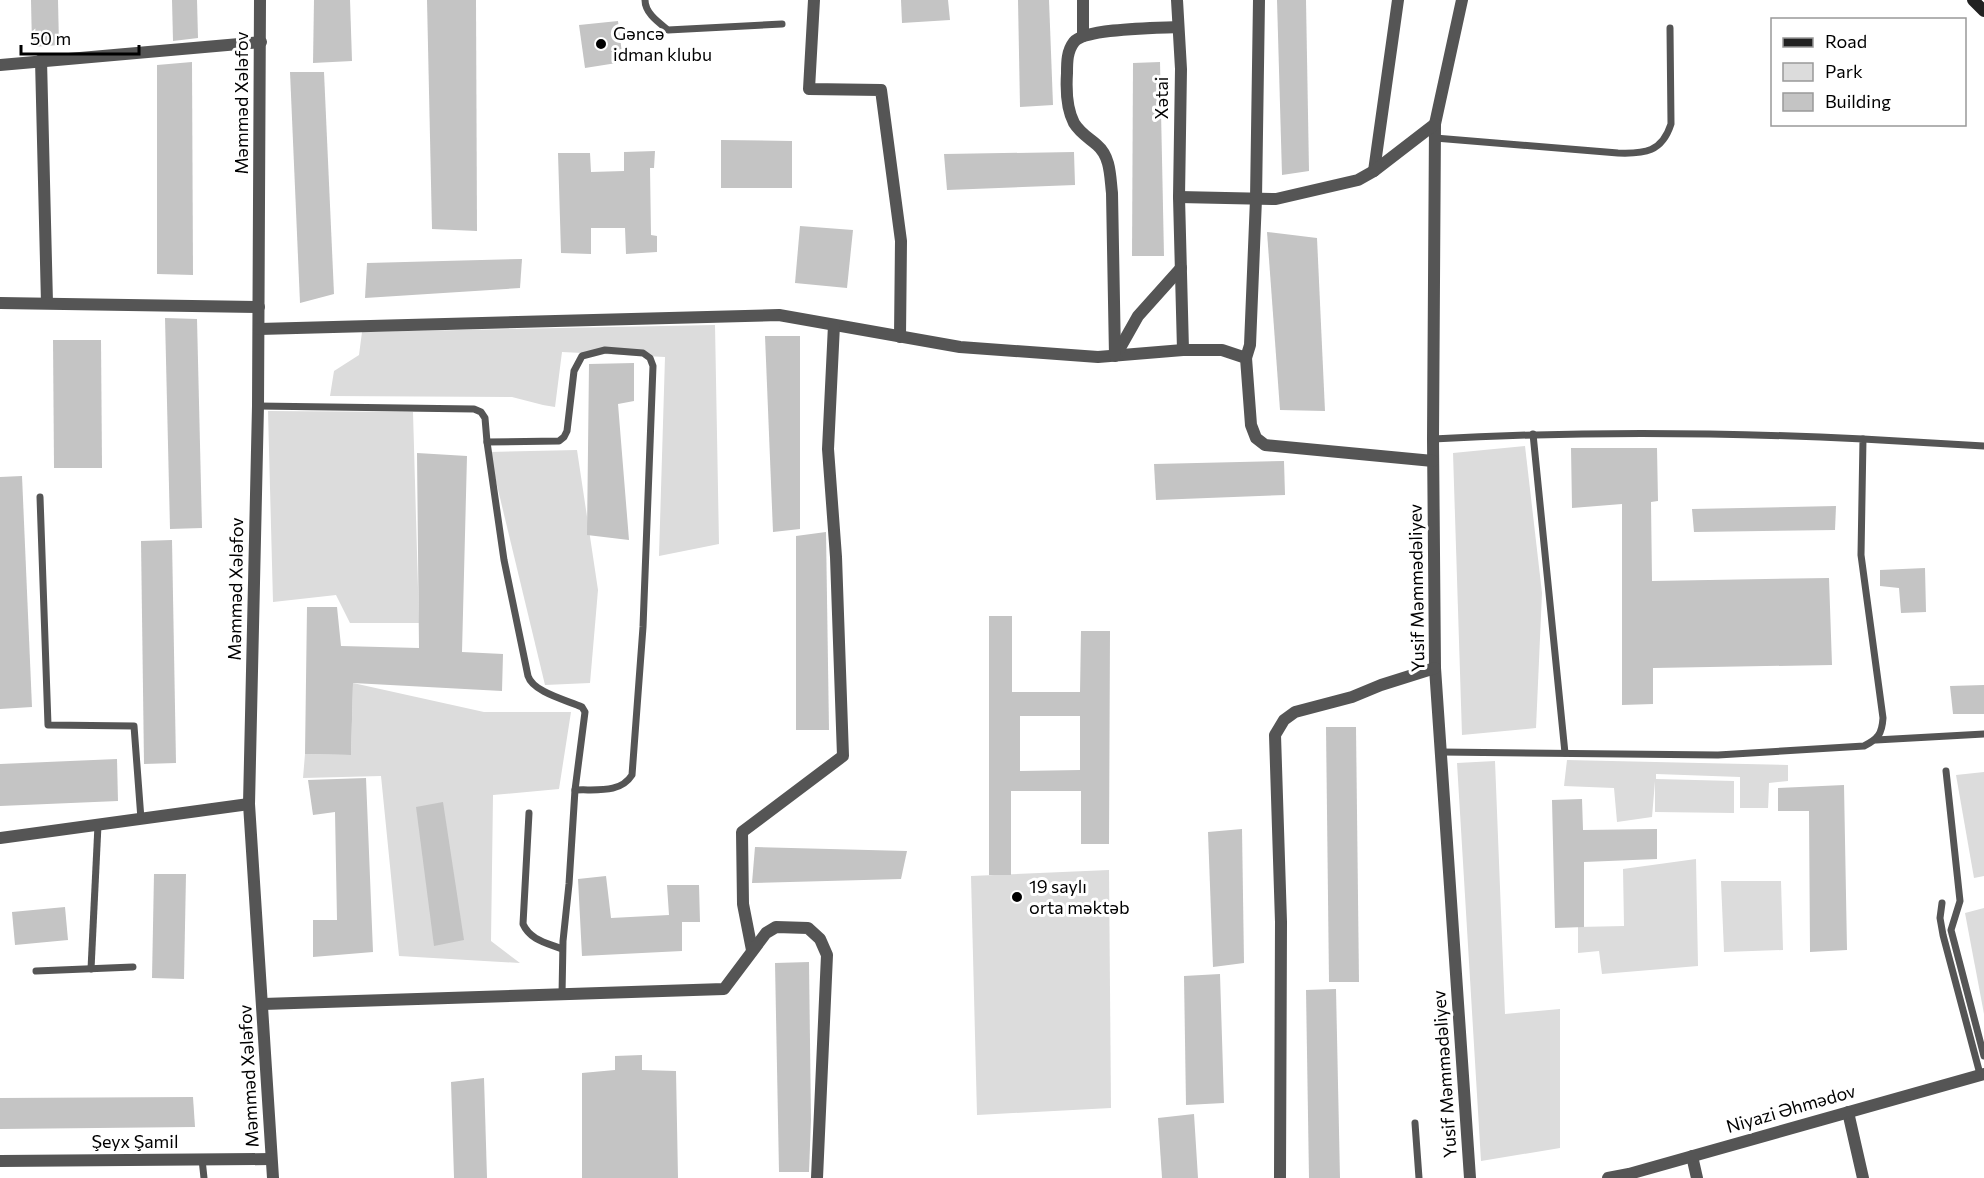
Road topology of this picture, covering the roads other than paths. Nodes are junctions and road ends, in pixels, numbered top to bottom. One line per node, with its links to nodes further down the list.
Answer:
1 (260, 0): 15 (street, Məmməd Xələfov)
2 (645, 0): 11 (lane)
3 (814, 0): 29 (street)
4 (1083, 0): 14 (street)
5 (1176, 0): 12 (street, Xətai)
6 (1258, 0): 22 (street)
7 (1398, 0): 20 (street)
8 (1462, 0): 18 (street, Yusif Məmmədəliyev)
9 (1974, 0): 10 (main road)
10 (1984, 11)
11 (782, 24)
12 (1178, 27): 14 (street); 21 (street, Xətai)
13 (1670, 28): 19 (lane)
14 (1083, 36): 31 (street)
15 (261, 42): 16 (street); 26 (street, Məmməd Xələfov)
16 (41, 60): 17 (street); 25 (street)
17 (0, 64)
18 (1435, 124): 19 (street, Yusif Məmmədəliyev); 20 (street)
19 (1435, 138): 35 (street, Yusif Məmmədəliyev)
20 (1374, 171): 22 (street)
21 (1179, 197): 22 (street); 23 (street, Xətai)
22 (1256, 199): 32 (street)
23 (1181, 268): 30 (street, Xətai); 31 (street)
24 (0, 303): 25 (street)
25 (47, 303): 26 (street)
26 (259, 307): 28 (street, Məmməd Xələfov)
27 (834, 325): 28 (street); 29 (street); 55 (street)
28 (259, 329): 33 (street, Məmməd Xələfov)
29 (900, 337): 31 (street)
30 (1183, 350): 31 (street); 32 (street)
31 (1115, 356)
32 (1246, 358): 39 (street)
33 (258, 406): 37 (lane); 48 (street, Məmməd Xələfov)
34 (1533, 434): 35 (lane); 36 (lane); 45 (lane)
35 (1433, 439): 39 (street, Yusif Məmmədəliyev)
36 (1863, 440): 38 (lane); 43 (lane)
37 (487, 442): 47 (lane); 47 (lane)
38 (1984, 446)
39 (1433, 461): 41 (street, Yusif Məmmədəliyev)
40 (40, 498): 50 (lane)
41 (1435, 668): 44 (street, Yusif Məmmədəliyev); 72 (street)
42 (1984, 734): 43 (lane)
43 (1876, 740): 45 (lane)
44 (1441, 752): 45 (lane); 74 (street, Yusif Məmmədəliyev)
45 (1565, 753)
46 (1946, 771): 61 (lane)
47 (575, 790): 54 (lane)
48 (249, 804): 50 (street); 60 (street, Məmməd Xələfov)
49 (529, 813): 54 (lane)
50 (141, 819): 51 (street)
51 (98, 825): 52 (street); 57 (lane)
52 (0, 838)
53 (1942, 903): 62 (lane)
54 (562, 949): 59 (lane)
55 (752, 950): 59 (street); 71 (street)
56 (133, 967): 57 (lane)
57 (91, 969): 58 (lane)
58 (36, 971)
59 (562, 995): 60 (street)
60 (263, 1004): 67 (street, Məmməd Xələfov)
61 (1984, 1056)
62 (1982, 1074): 63 (street, Niyazi Əhmədov)
63 (1848, 1112): 65 (street, Niyazi Əhmədov); 77 (street)
64 (1415, 1123): 73 (lane)
65 (1692, 1156): 75 (street, Niyazi Əhmədov); 76 (street)
66 (202, 1159): 67 (street, Şeyx Şamil); 68 (street, Şeyx Şamil); 69 (lane)
67 (271, 1159): 70 (street, Məmməd Xələfov)
68 (0, 1161)
69 (204, 1178)
70 (273, 1178)
71 (817, 1178)
72 (1280, 1178)
73 (1419, 1178)
74 (1470, 1178)
75 (1608, 1178)
76 (1697, 1178)
77 (1863, 1178)

